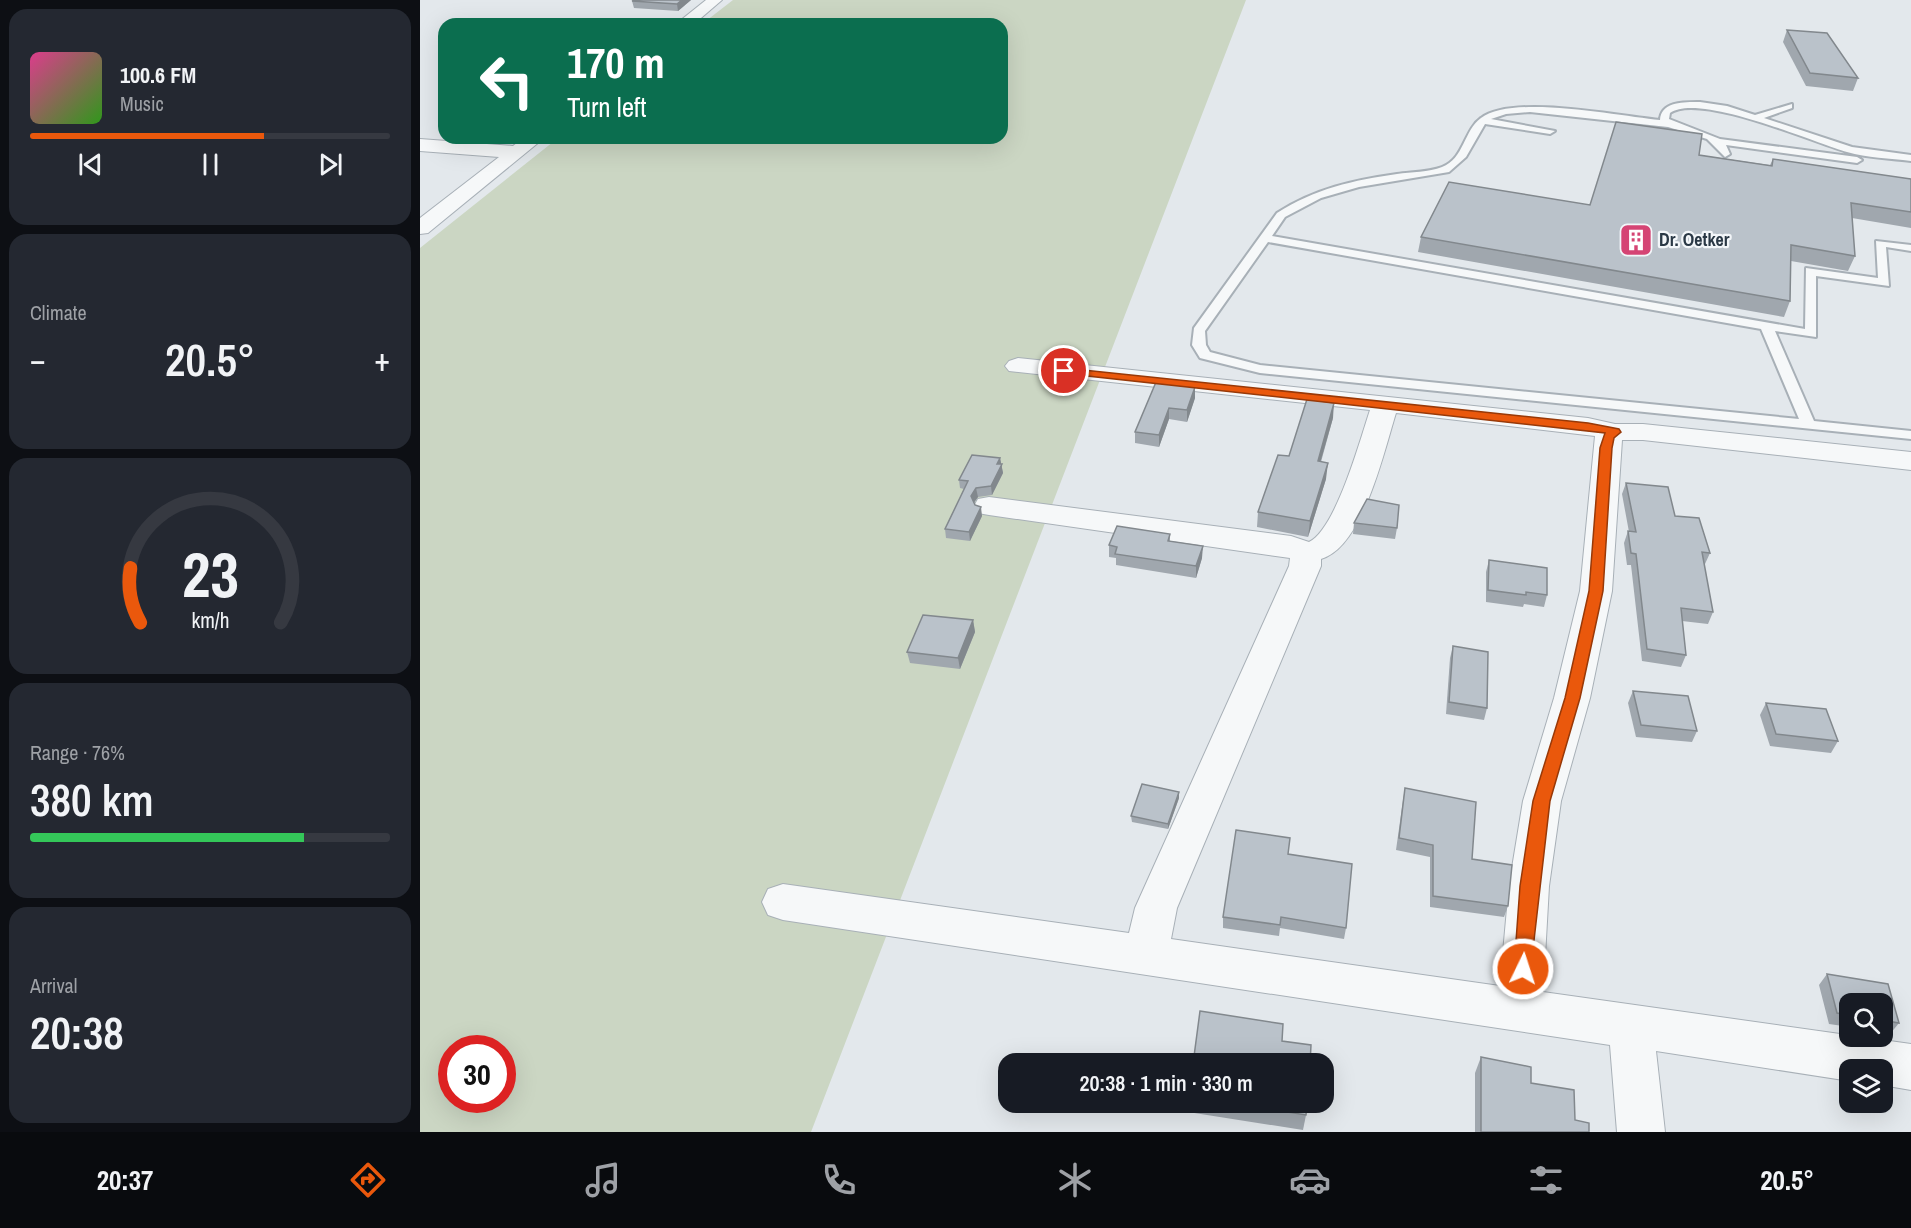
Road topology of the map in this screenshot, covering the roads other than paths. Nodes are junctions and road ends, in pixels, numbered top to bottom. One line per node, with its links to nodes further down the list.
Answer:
1 (715, 0): 2 (street)
2 (692, 18)
3 (1789, 106): 4 (lane)
4 (1756, 118): 6 (lane); 13 (lane)
5 (1482, 121): 6 (lane); 7 (lane); 16 (lane)
6 (1669, 124): 8 (lane)
7 (1550, 131)
8 (1716, 141): 12 (lane); 14 (lane)
9 (526, 144): 11 (street)
10 (420, 145): 11 (street)
11 (516, 152): 15 (street)
12 (1725, 154)
13 (1911, 158)
14 (1911, 168)
15 (420, 228)
16 (1265, 238): 18 (lane); 21 (lane)
17 (1911, 248): 18 (lane)
18 (1766, 326): 21 (lane)
19 (1018, 366): 20 (street)
20 (1386, 405): 22 (street); 26 (street)
21 (1809, 425): 23 (lane)
22 (1615, 432): 24 (street); 29 (street)
23 (1911, 435)
24 (1911, 461)
25 (989, 506): 26 (street)
26 (1306, 553): 28 (street)
27 (783, 902): 28 (street)
28 (1146, 954): 29 (street)
29 (1520, 1011): 30 (street)
30 (1631, 1026): 31 (street); 32 (street)
31 (1911, 1067)
32 (1641, 1132)

